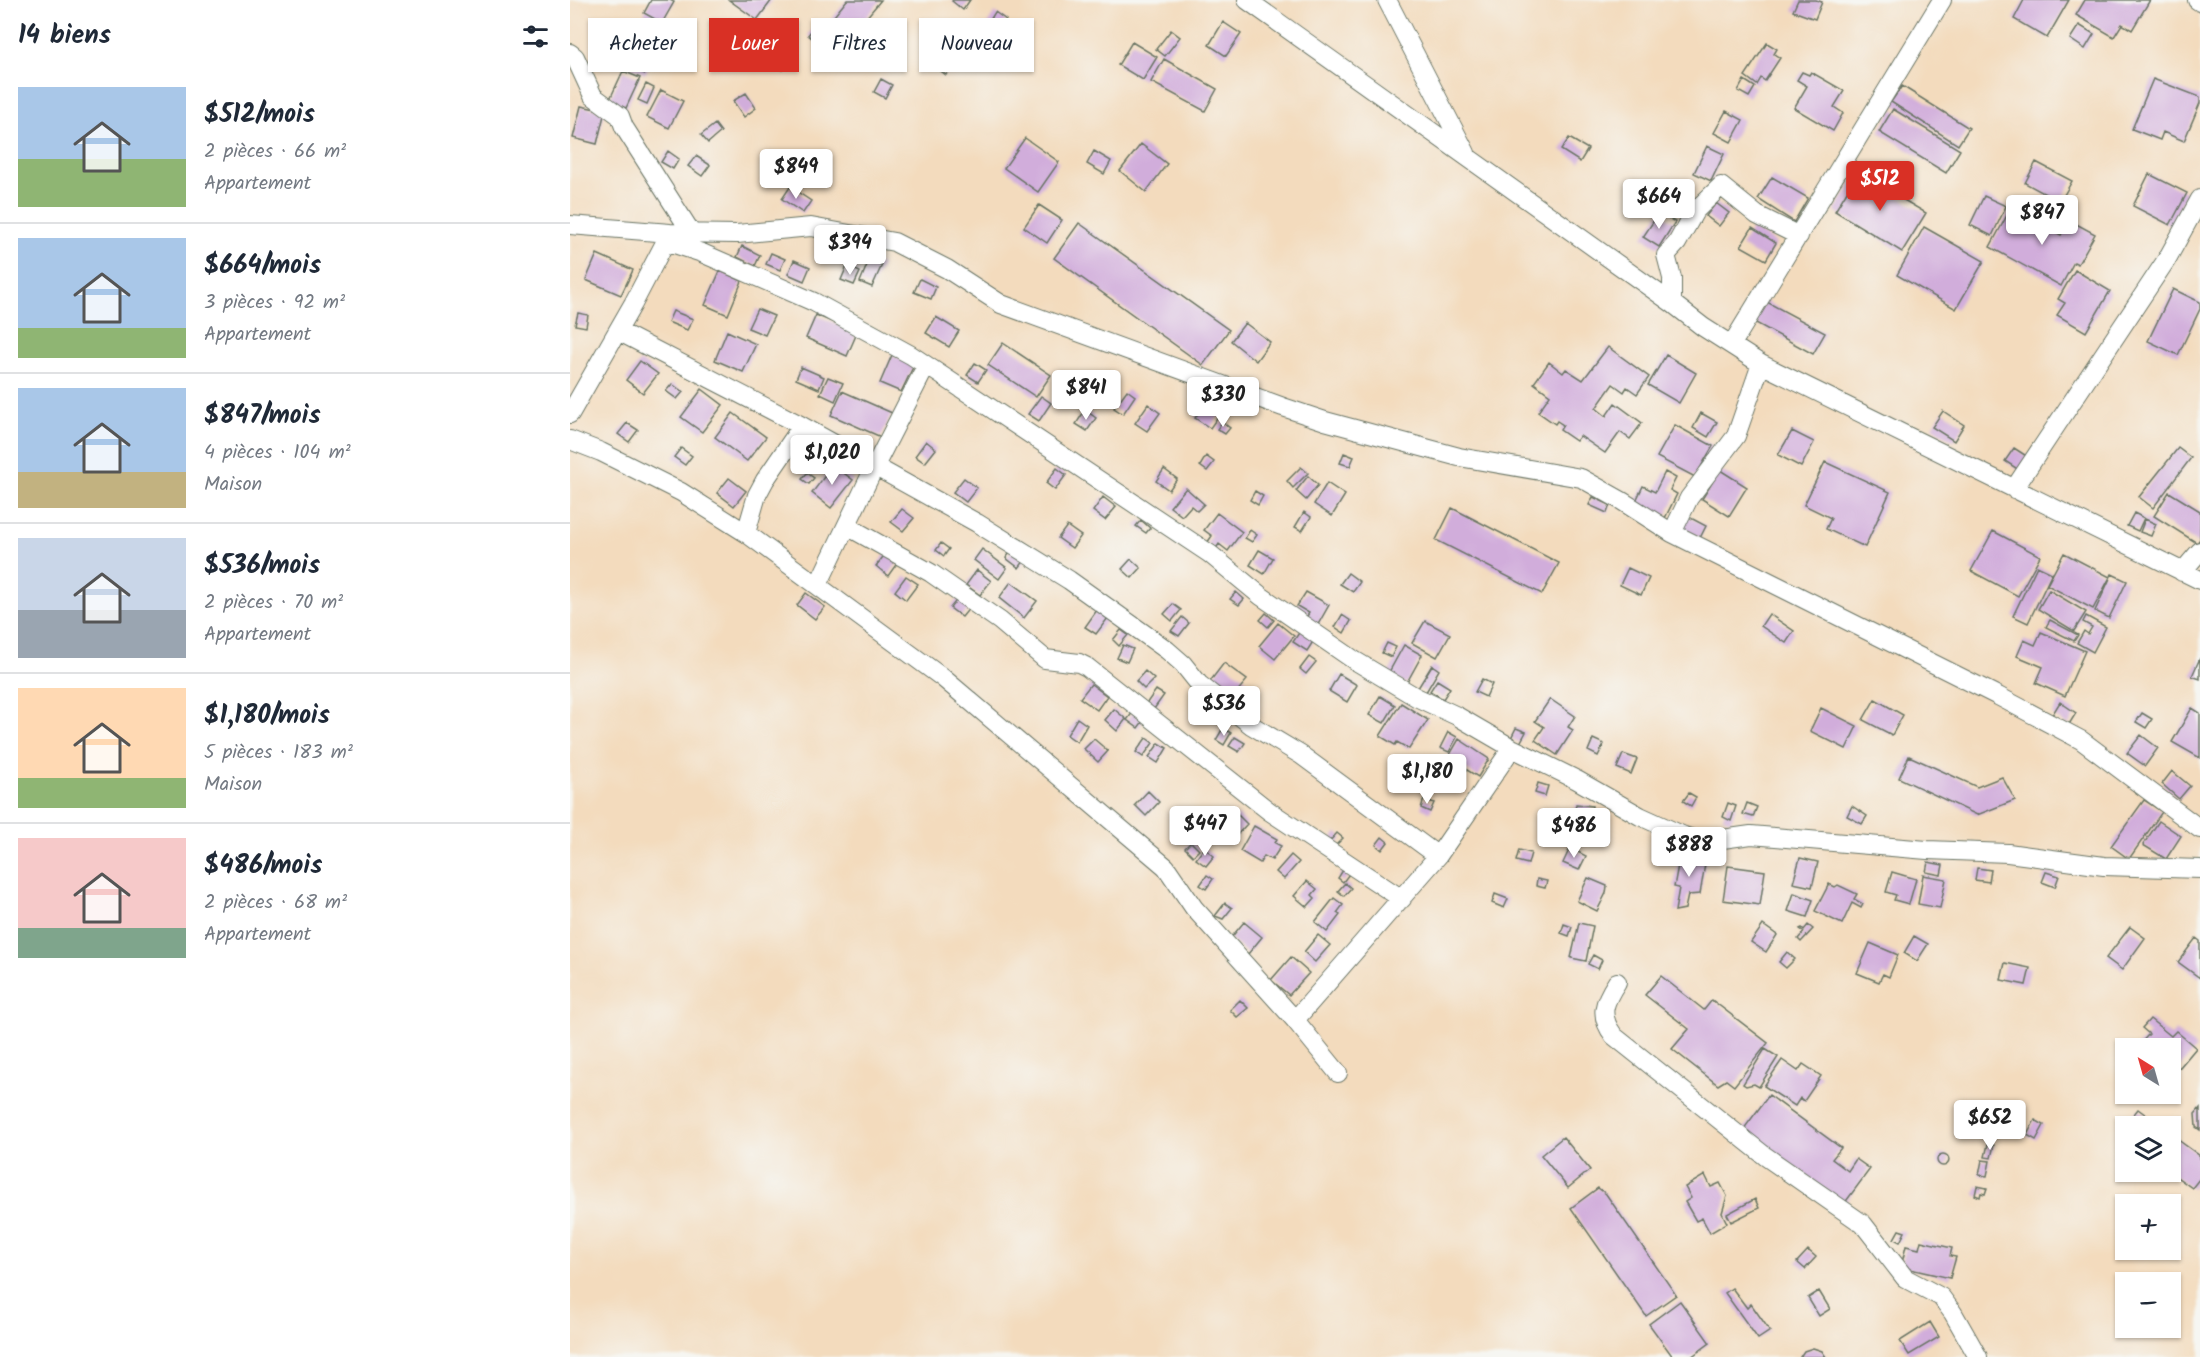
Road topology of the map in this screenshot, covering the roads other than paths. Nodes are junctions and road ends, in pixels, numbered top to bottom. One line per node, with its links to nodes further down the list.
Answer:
1 (1247, 0): 5 (street)
2 (1387, 0): 5 (street)
3 (1942, 0): 9 (street)
4 (570, 53): 8 (street)
5 (1468, 157): 11 (street)
6 (2200, 199): 20 (street)
7 (570, 225): 10 (street)
8 (691, 232): 10 (street); 22 (street)
9 (1799, 236): 11 (street); 13 (street)
10 (668, 237): 12 (street); 15 (street)
11 (1672, 303): 13 (street)
12 (618, 331): 16 (street); 17 (street)
13 (1732, 344): 14 (street)
14 (1761, 364): 20 (street); 22 (street)
15 (926, 366): 19 (street); 28 (street)
16 (570, 414)
17 (802, 426): 19 (street); 23 (street)
18 (570, 440): 23 (street)
19 (874, 466): 21 (street); 30 (street)
20 (2014, 489): 25 (street)
21 (847, 526): 27 (street); 32 (street)
22 (1672, 532): 29 (street)
23 (746, 533): 27 (street)
24 (2200, 551): 25 (street)
25 (2182, 572): 26 (street)
26 (2200, 580)
27 (818, 585): 34 (street)
28 (1512, 748): 30 (street); 31 (street)
29 (2200, 829)
30 (1438, 856): 32 (street)
31 (2200, 868)
32 (1402, 899): 34 (street)
33 (1617, 982): 36 (street)
34 (1295, 1020): 35 (street)
35 (1338, 1073)
36 (1978, 1357)

